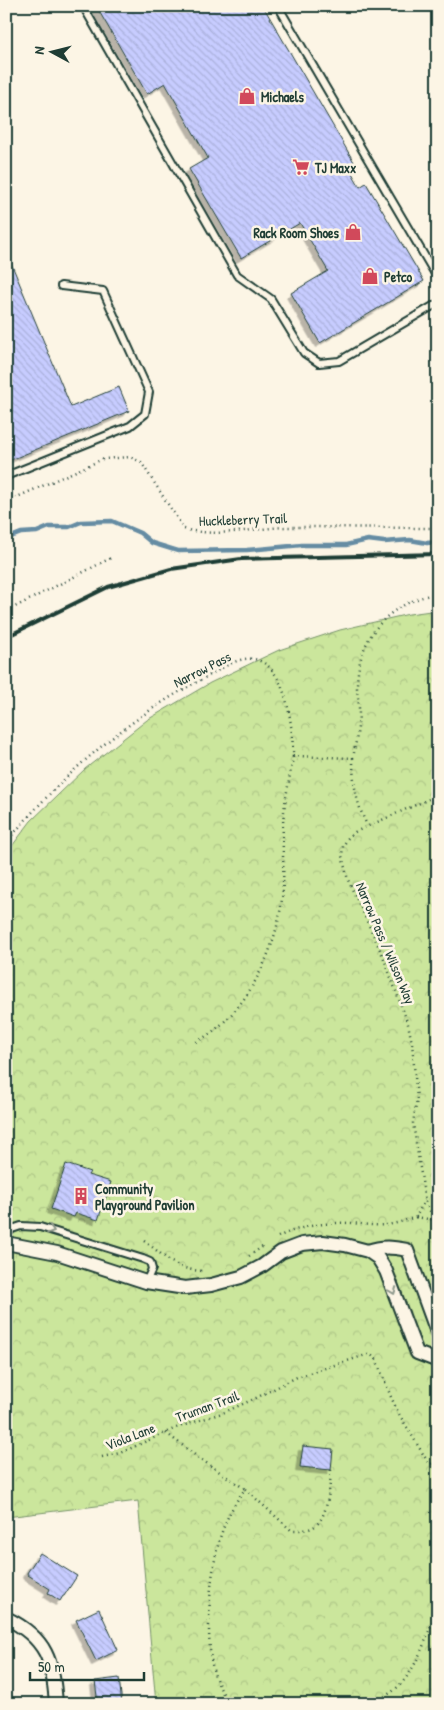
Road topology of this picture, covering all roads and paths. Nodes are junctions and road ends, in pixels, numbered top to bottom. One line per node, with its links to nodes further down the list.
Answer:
1 (84, 6): 5 (lane)
2 (278, 6): 3 (lane)
3 (438, 279)
4 (61, 286): 6 (lane)
5 (438, 303)
6 (6, 476)
7 (6, 502): 8 (path, Huckleberry Trail)
8 (438, 528)
9 (111, 558): 11 (path)
10 (438, 593): 13 (path)
11 (6, 608)
12 (293, 756): 13 (path); 16 (path, Narrow Pass); 17 (path, Narrow Pass)
13 (352, 758): 15 (path)
14 (438, 795): 15 (path, Narrow Pass / Wilson Way)
15 (367, 825): 19 (path, Narrow Pass / Wilson Way)
16 (6, 843)
17 (196, 1042)
18 (416, 1217): 19 (path)
19 (434, 1220): 20 (path, Narrow Pass / Wilson Way)
20 (438, 1225)
21 (6, 1235): 26 (lane, one-way to 26)
22 (144, 1241): 25 (path)
23 (6, 1244): 26 (street)
24 (368, 1251): 26 (street); 27 (street); 28 (street, one-way to 28)
25 (195, 1270)
26 (146, 1282)
27 (438, 1335)
28 (438, 1361)
29 (438, 1426): 30 (path, Truman Trail)
30 (166, 1432): 31 (path, Viola Lane); 33 (path, Truman Trail)
31 (102, 1457)
32 (331, 1470): 33 (path, Truman Trail)
33 (245, 1489): 37 (path)
34 (438, 1607): 38 (path)
35 (6, 1618): 36 (street)
36 (56, 1704)
37 (228, 1704)
38 (335, 1704)

